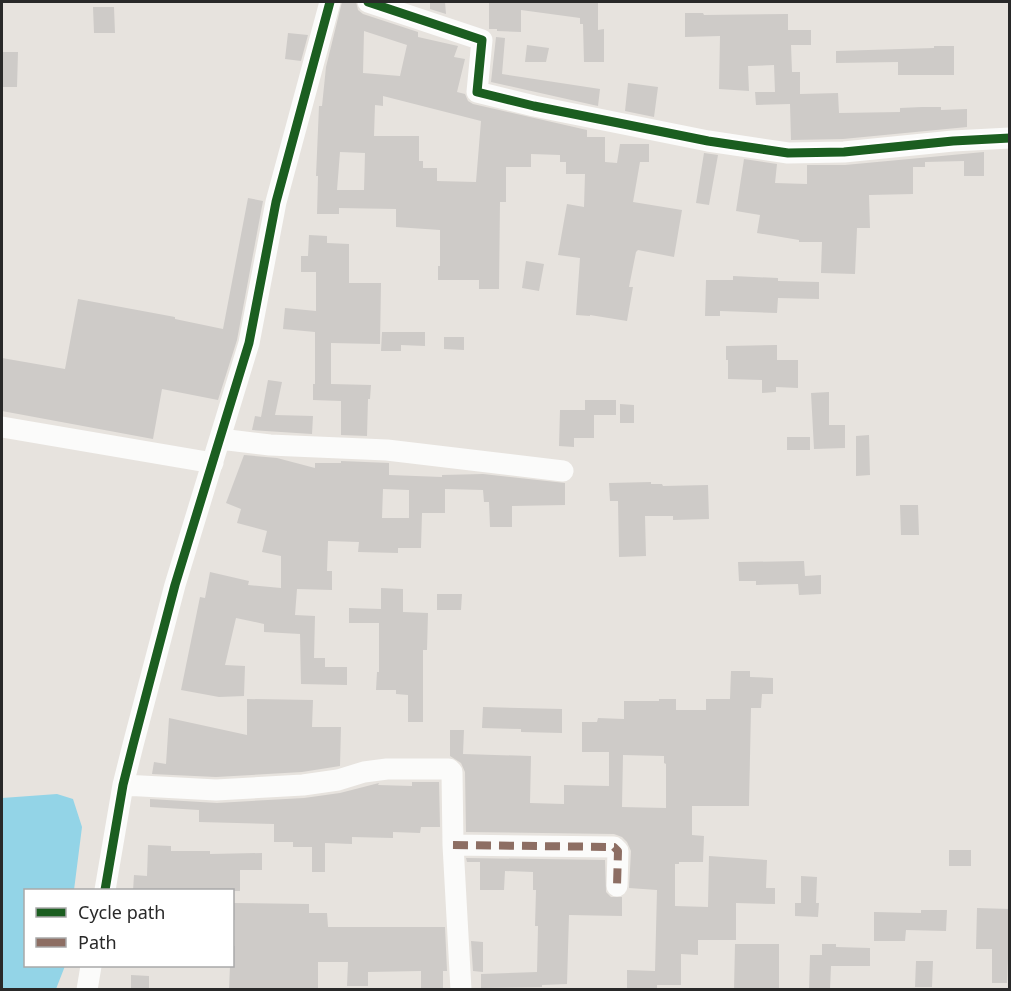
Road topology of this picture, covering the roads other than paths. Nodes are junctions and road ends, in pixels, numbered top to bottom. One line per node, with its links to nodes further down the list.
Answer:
1 (330, 2): 5 (street)
2 (369, 2): 3 (street)
3 (1010, 138)
4 (2, 427): 6 (street)
5 (220, 439): 6 (street); 7 (street)
6 (213, 463): 8 (street)
7 (563, 471)
8 (123, 785): 9 (street); 11 (street)
9 (453, 845): 10 (street); 14 (street)
10 (617, 886)
11 (105, 889)
12 (91, 967): 13 (street)
13 (87, 990)
14 (461, 990)

